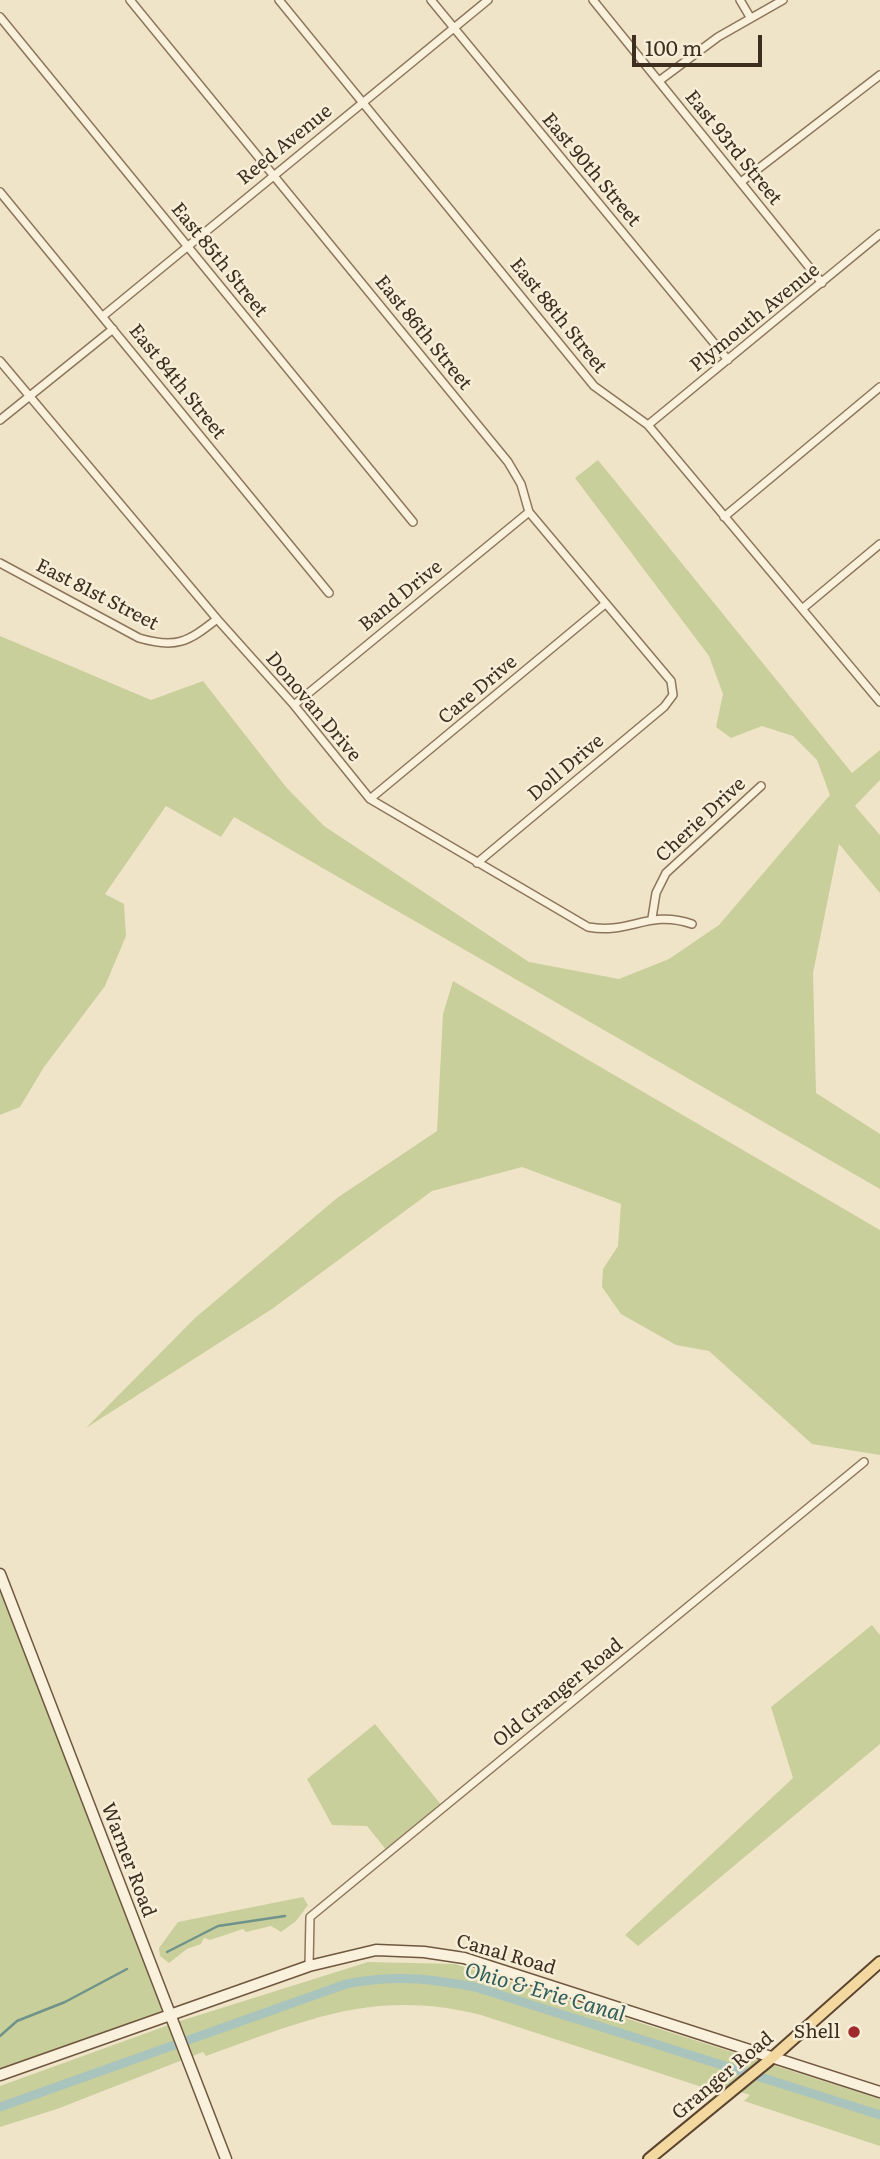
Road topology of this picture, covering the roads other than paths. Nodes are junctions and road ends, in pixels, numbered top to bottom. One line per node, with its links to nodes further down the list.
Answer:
1 (130, 0): 14 (street, East 86th Street)
2 (279, 0): 13 (street, East 88th Street)
3 (431, 0): 10 (street, East 90th Street)
4 (488, 0): 10 (street, Reed Avenue)
5 (593, 0): 12 (street, East 93rd Street)
6 (740, 0): 9 (street)
7 (783, 0): 9 (street)
8 (0, 17): 18 (street, East 85th Street)
9 (750, 17): 12 (street)
10 (454, 29): 13 (street, Reed Avenue); 23 (street, East 90th Street)
11 (880, 75): 15 (street)
12 (659, 80): 15 (street, East 93rd Street)
13 (363, 102): 14 (street, Reed Avenue); 27 (street, East 88th Street)
14 (274, 174): 18 (street, Reed Avenue); 28 (street, East 86th Street)
15 (741, 182): 19 (street, East 93rd Street)
16 (0, 192): 20 (street, East 84th Street)
17 (880, 234): 19 (street, Plymouth Avenue)
18 (186, 245): 20 (street, Reed Avenue); 30 (street, East 85th Street)
19 (822, 283): 23 (street, Plymouth Avenue)
20 (103, 316): 21 (street, East 84th Street)
21 (113, 328): 25 (street); 33 (street, East 84th Street)
22 (0, 360): 25 (street, Donovan Drive)
23 (728, 360): 27 (street, Plymouth Avenue)
24 (880, 387): 29 (street)
25 (30, 396): 26 (street); 36 (street, Donovan Drive)
26 (0, 420)
27 (648, 425): 29 (street, East 88th Street)
28 (529, 512): 34 (street, East 86th Street); 39 (street, Band Drive)
29 (724, 517): 35 (street, East 88th Street)
30 (413, 523)
31 (880, 544): 35 (street)
32 (0, 563): 36 (street, East 81st Street)
33 (329, 593)
34 (605, 604): 37 (street, East 86th Street); 41 (street, Care Drive)
35 (802, 609): 38 (street, East 88th Street)
36 (217, 619): 39 (street, Donovan Drive)
37 (673, 695): 42 (street, Doll Drive)
38 (880, 701)
39 (294, 705): 41 (street, Donovan Drive)
40 (761, 786): 43 (street, Cherie Drive)
41 (370, 799): 42 (street, Donovan Drive)
42 (477, 863): 43 (street, Donovan Drive)
43 (652, 918): 44 (street, Donovan Drive)
44 (692, 924)
45 (864, 1462): 48 (street, Old Granger Road)
46 (0, 1574): 49 (street, Warner Road)
47 (880, 1962): 50 (main road, Granger Road)
48 (309, 1966): 49 (street, Canal Road); 50 (street, Canal Road)
49 (171, 2020): 51 (street, Canal Road); 53 (street, Warner Road)
50 (772, 2058): 52 (street, Canal Road); 54 (main road, Granger Road)
51 (0, 2076)
52 (880, 2092)
53 (226, 2159)
54 (649, 2159)

